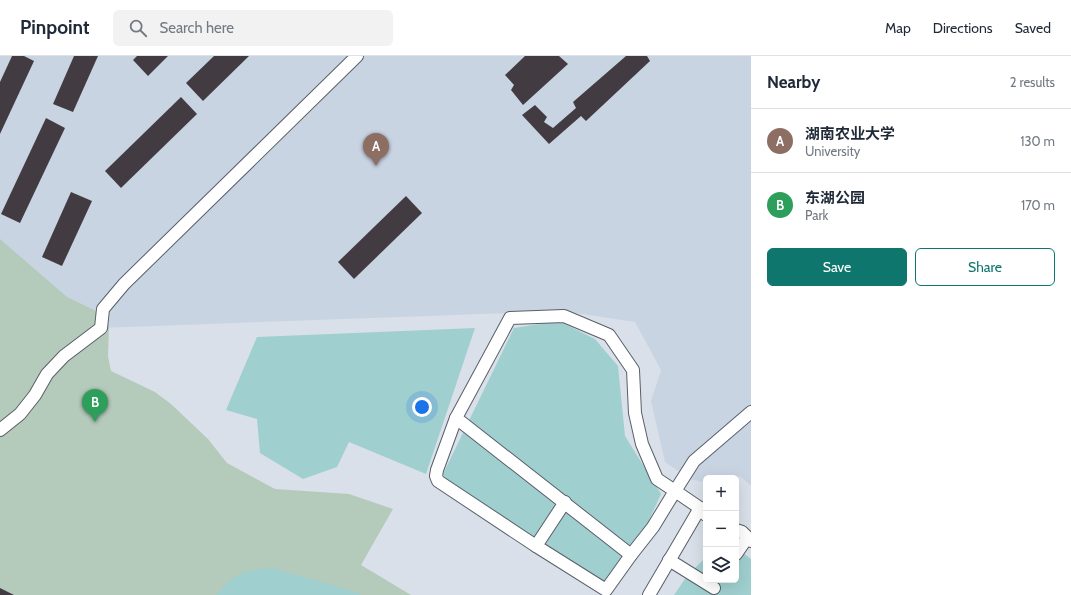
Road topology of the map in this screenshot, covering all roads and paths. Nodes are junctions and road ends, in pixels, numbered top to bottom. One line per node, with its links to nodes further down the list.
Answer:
1 (357, 56): 4 (street)
2 (751, 412): 5 (street)
3 (460, 420): 5 (street); 6 (street); 10 (street)
4 (0, 430)
5 (676, 491): 7 (street); 11 (street)
6 (565, 502): 10 (street); 11 (street)
7 (703, 512): 12 (street)
8 (739, 531): 9 (street)
9 (744, 544)
10 (536, 546): 11 (street)
11 (631, 555)
12 (669, 560): 13 (street); 14 (street)
13 (714, 588)
14 (650, 595)

